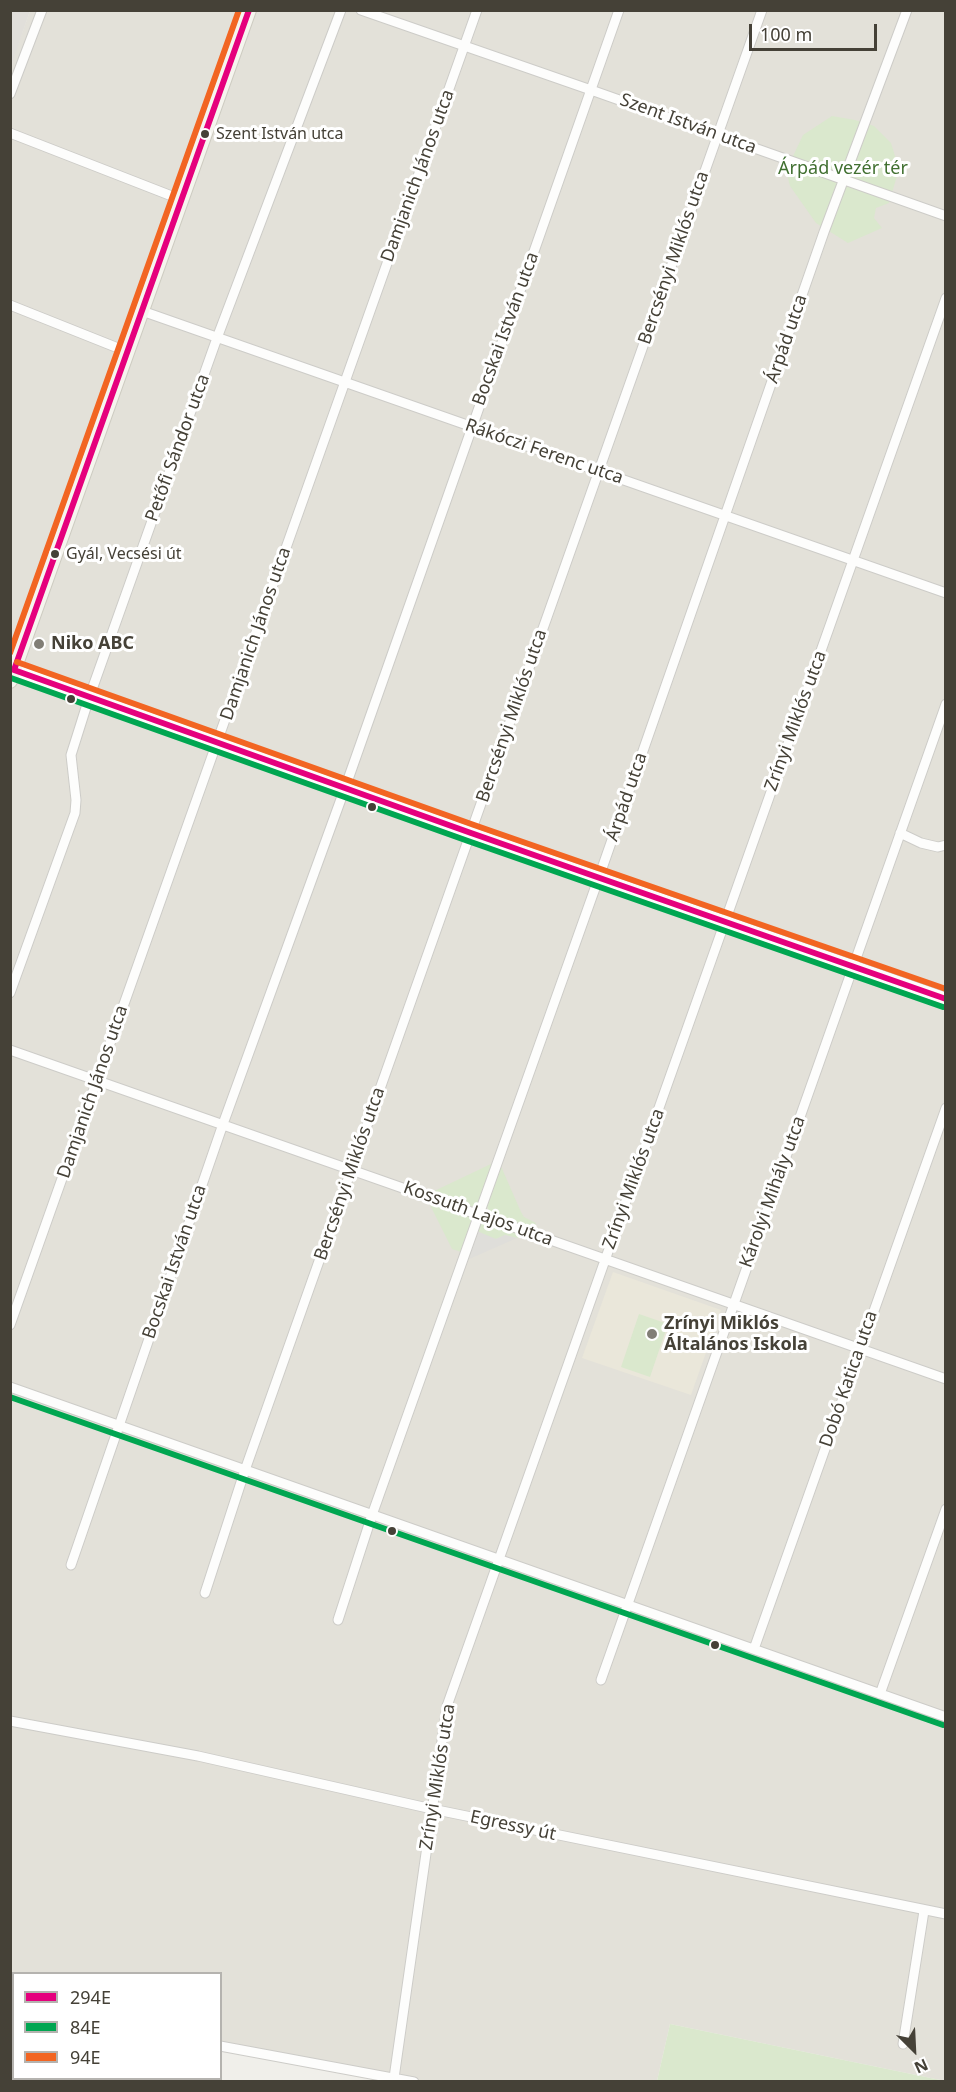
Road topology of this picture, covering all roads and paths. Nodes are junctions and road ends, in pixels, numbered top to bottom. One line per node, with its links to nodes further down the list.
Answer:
1 (42, 10): 11 (street)
2 (249, 10): 15 (main road)
3 (341, 10): 20 (street, Petőfi Sándor utca)
4 (361, 10): 9 (street, Szent István utca)
5 (477, 10): 9 (street, Damjanich János utca)
6 (619, 10): 10 (street, Bocskai István utca)
7 (762, 10): 13 (street, Bercsényi Miklós utca)
8 (907, 10): 14 (street, Árpád utca)
9 (464, 46): 10 (street, Szent István utca); 22 (street, Damjanich János utca)
10 (591, 90): 13 (street, Szent István utca); 23 (street, Bocskai István utca)
11 (10, 94)
12 (10, 133): 15 (street)
13 (717, 135): 14 (street, Szent István utca); 24 (street, Bercsényi Miklós utca)
14 (843, 180): 16 (street, Szent István utca); 25 (street, Árpád utca)
15 (182, 200): 19 (main road)
16 (945, 216)
17 (945, 298): 26 (street, Zrínyi Miklós utca)
18 (10, 305): 21 (street)
19 (142, 311): 20 (street, Rákóczi Ferenc utca); 21 (main road)
20 (217, 338): 22 (street, Rákóczi Ferenc utca); 29 (street, Petőfi Sándor utca)
21 (128, 352): 28 (main road)
22 (345, 382): 23 (street, Rákóczi Ferenc utca); 31 (street, Damjanich János utca)
23 (471, 427): 24 (street, Rákóczi Ferenc utca); 32 (street, Bocskai István utca)
24 (598, 472): 25 (street, Rákóczi Ferenc utca); 33 (street, Bercsényi Miklós utca)
25 (725, 516): 26 (street, Rákóczi Ferenc utca); 36 (street, Árpád utca)
26 (853, 561): 27 (street, Rákóczi Ferenc utca); 37 (street, Zrínyi Miklós utca)
27 (945, 593)
28 (12, 673): 29 (street)
29 (89, 698): 31 (street); 39 (street, Petőfi Sándor utca)
30 (945, 704): 34 (street, Károlyi Mihály utca)
31 (217, 743): 32 (street); 42 (street, Damjanich János utca)
32 (345, 788): 33 (street); 44 (street, Bocskai István utca)
33 (471, 833): 36 (street); 45 (street, Bercsényi Miklós utca)
34 (900, 834): 35 (street); 38 (street, Károlyi Mihály utca)
35 (945, 845)
36 (599, 877): 37 (street); 46 (street, Árpád utca)
37 (726, 922): 38 (street); 47 (street, Zrínyi Miklós utca)
38 (853, 966): 40 (street); 48 (street, Károlyi Mihály utca)
39 (10, 993)
40 (945, 999)
41 (10, 1050): 42 (street, Kossuth Lajos utca)
42 (97, 1080): 44 (street, Kossuth Lajos utca); 49 (street, Damjanich János utca)
43 (945, 1108): 50 (street, Dobó Katica utca)
44 (223, 1124): 45 (street, Kossuth Lajos utca); 53 (street, Bocskai István utca)
45 (352, 1169): 46 (street, Kossuth Lajos utca); 54 (street, Bercsényi Miklós utca)
46 (479, 1214): 47 (street, Kossuth Lajos utca); 56 (street, Árpád utca)
47 (605, 1259): 48 (street, Kossuth Lajos utca); 57 (street, Zrínyi Miklós utca)
48 (733, 1304): 50 (street, Kossuth Lajos utca); 60 (street, Károlyi Mihály utca)
49 (10, 1325)
50 (860, 1348): 51 (street, Kossuth Lajos utca); 62 (street, Dobó Katica utca)
51 (945, 1379)
52 (10, 1387): 53 (street)
53 (118, 1425): 54 (street); 58 (street, Bocskai István utca)
54 (245, 1470): 56 (street); 59 (street, Bercsényi Miklós utca)
55 (945, 1509): 64 (street)
56 (372, 1515): 57 (street); 61 (street, Árpád utca)
57 (499, 1560): 60 (street); 67 (street, Zrínyi Miklós utca)
58 (71, 1565)
59 (205, 1593)
60 (627, 1605): 62 (street); 63 (street, Károlyi Mihály utca)
61 (338, 1620)
62 (754, 1650): 64 (street)
63 (601, 1680)
64 (880, 1694): 65 (street)
65 (945, 1717)
66 (10, 1721): 67 (street, Egressy út)
67 (432, 1809): 68 (street, Egressy út); 72 (street, Zrínyi Miklós utca)
68 (924, 1911): 69 (street, Egressy út); 70 (street)
69 (945, 1914)
70 (903, 2044)
71 (222, 2046): 72 (street)
72 (394, 2078): 73 (street)
73 (414, 2082)

